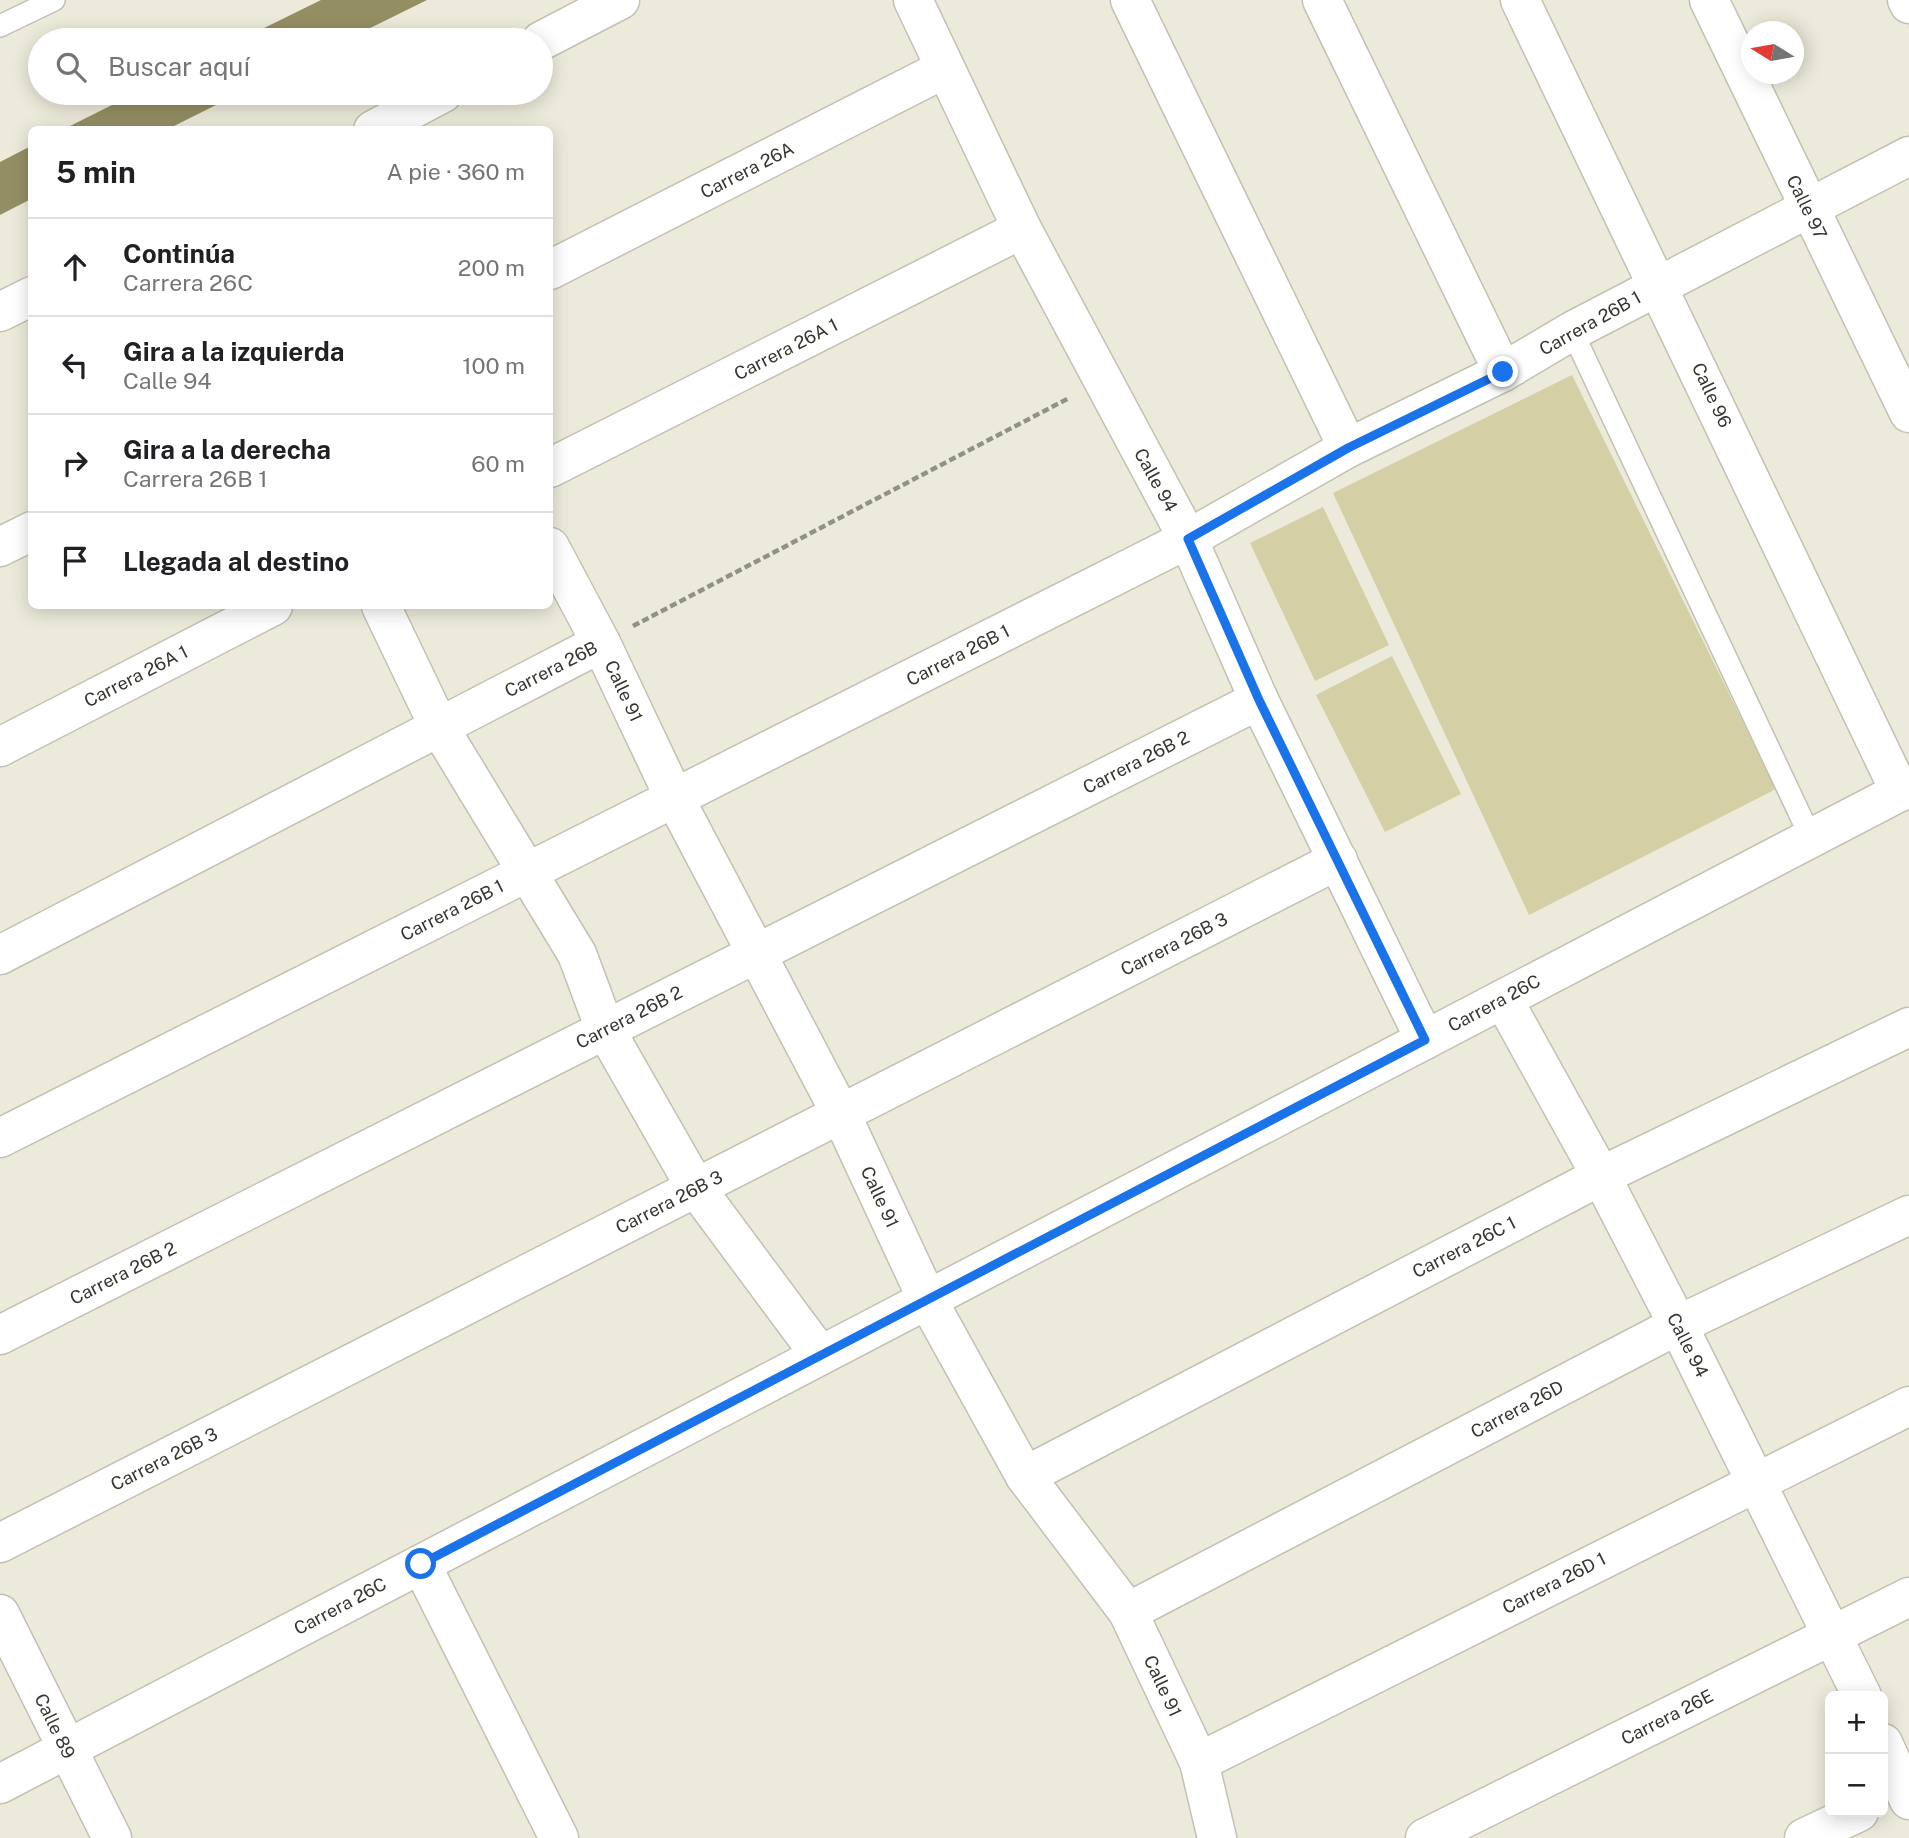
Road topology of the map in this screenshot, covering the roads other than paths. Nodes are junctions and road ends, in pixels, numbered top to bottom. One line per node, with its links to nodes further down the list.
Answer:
1 (54, 0): 8 (lane)
2 (620, 0): 9 (street)
3 (913, 0): 10 (street, Calle 94)
4 (1130, 0): 23 (street)
5 (1322, 0): 21 (street)
6 (1520, 0): 17 (street, Calle 96)
7 (1709, 0): 14 (street, Calle 97)
8 (0, 26)
9 (553, 35)
10 (944, 69): 15 (street, Calle 94); 16 (street, Carrera 26A)
11 (420, 105): 12 (street)
12 (381, 126)
13 (1909, 156): 14 (street, Carrera 26B 1)
14 (1808, 209): 17 (street, Carrera 26B 1); 22 (street, Calle 97)
15 (1022, 229): 24 (street, Carrera 26A 1); 26 (street, Calle 94)
16 (553, 268)
17 (1659, 285): 20 (street, Carrera 26B 1); 35 (street, Calle 96)
18 (28, 298): 19 (street)
19 (0, 312)
20 (1572, 331): 21 (street, Carrera 26B 1); 37 (lane)
21 (1503, 372): 23 (street, Carrera 26B 1)
22 (1909, 413)
23 (1348, 448): 26 (street, Carrera 26B 1)
24 (553, 466)
25 (28, 533): 27 (street)
26 (1188, 539): 32 (street, Calle 94); 36 (street, Carrera 26B 1)
27 (0, 547)
28 (553, 553): 31 (street, Calle 91)
29 (267, 609): 34 (street, Carrera 26A 1)
30 (383, 609): 33 (street)
31 (601, 643): 33 (street, Carrera 26B); 36 (street, Calle 91)
32 (1259, 700): 38 (street, Calle 94); 40 (street, Carrera 26B 2)
33 (439, 727): 39 (street); 41 (street, Carrera 26B)
34 (0, 747)
35 (1905, 789): 37 (street, Carrera 26C)
36 (674, 797): 39 (street, Carrera 26B 1); 40 (street, Calle 91)
37 (1811, 838): 42 (street, Carrera 26C)
38 (1338, 860): 45 (street, Calle 94); 46 (street, Carrera 26B 3)
39 (528, 871): 44 (street); 47 (street, Carrera 26B 1)
40 (757, 952): 44 (street, Carrera 26B 2); 46 (street, Calle 91)
41 (0, 955)
42 (1503, 999): 45 (street, Carrera 26C); 48 (street, Calle 94)
43 (1909, 1027): 48 (street, Carrera 26C 1)
44 (605, 1029): 49 (street); 53 (street, Carrera 26B 2)
45 (1425, 1040): 51 (street, Carrera 26C)
46 (841, 1114): 49 (street, Carrera 26B 3); 51 (street, Calle 91)
47 (0, 1139)
48 (1601, 1176): 52 (street, Calle 94); 56 (street, Carrera 26C 1)
49 (696, 1188): 54 (street); 58 (street, Carrera 26B 3)
50 (1909, 1215): 52 (street, Carrera 26D)
51 (928, 1299): 54 (street, Carrera 26C); 56 (street, Calle 91)
52 (1678, 1325): 57 (street, Calle 94); 61 (street, Carrera 26D)
53 (0, 1335)
54 (820, 1356): 59 (street, Carrera 26C)
55 (1909, 1406): 57 (street, Carrera 26D 1)
56 (1025, 1476): 61 (street, Calle 91)
57 (1756, 1481): 63 (street, Calle 94); 67 (street, Carrera 26D 1)
58 (0, 1543)
59 (421, 1564): 65 (street, Carrera 26C); 72 (street)
60 (1909, 1597): 63 (street, Carrera 26E)
61 (1128, 1612): 67 (street, Calle 91)
62 (0, 1614): 65 (street, Calle 89)
63 (1833, 1634): 64 (street, Calle 94); 74 (street, Carrera 26E)
64 (1860, 1691)
65 (66, 1749): 68 (street, Carrera 26C); 71 (street, Calle 89)
66 (1887, 1754): 69 (street)
67 (1199, 1762): 73 (street, Calle 91)
68 (0, 1784)
69 (1901, 1795)
70 (1848, 1817): 75 (street)
71 (112, 1838)
72 (559, 1838)
73 (1217, 1838)
74 (1425, 1838)
75 (1804, 1838)

